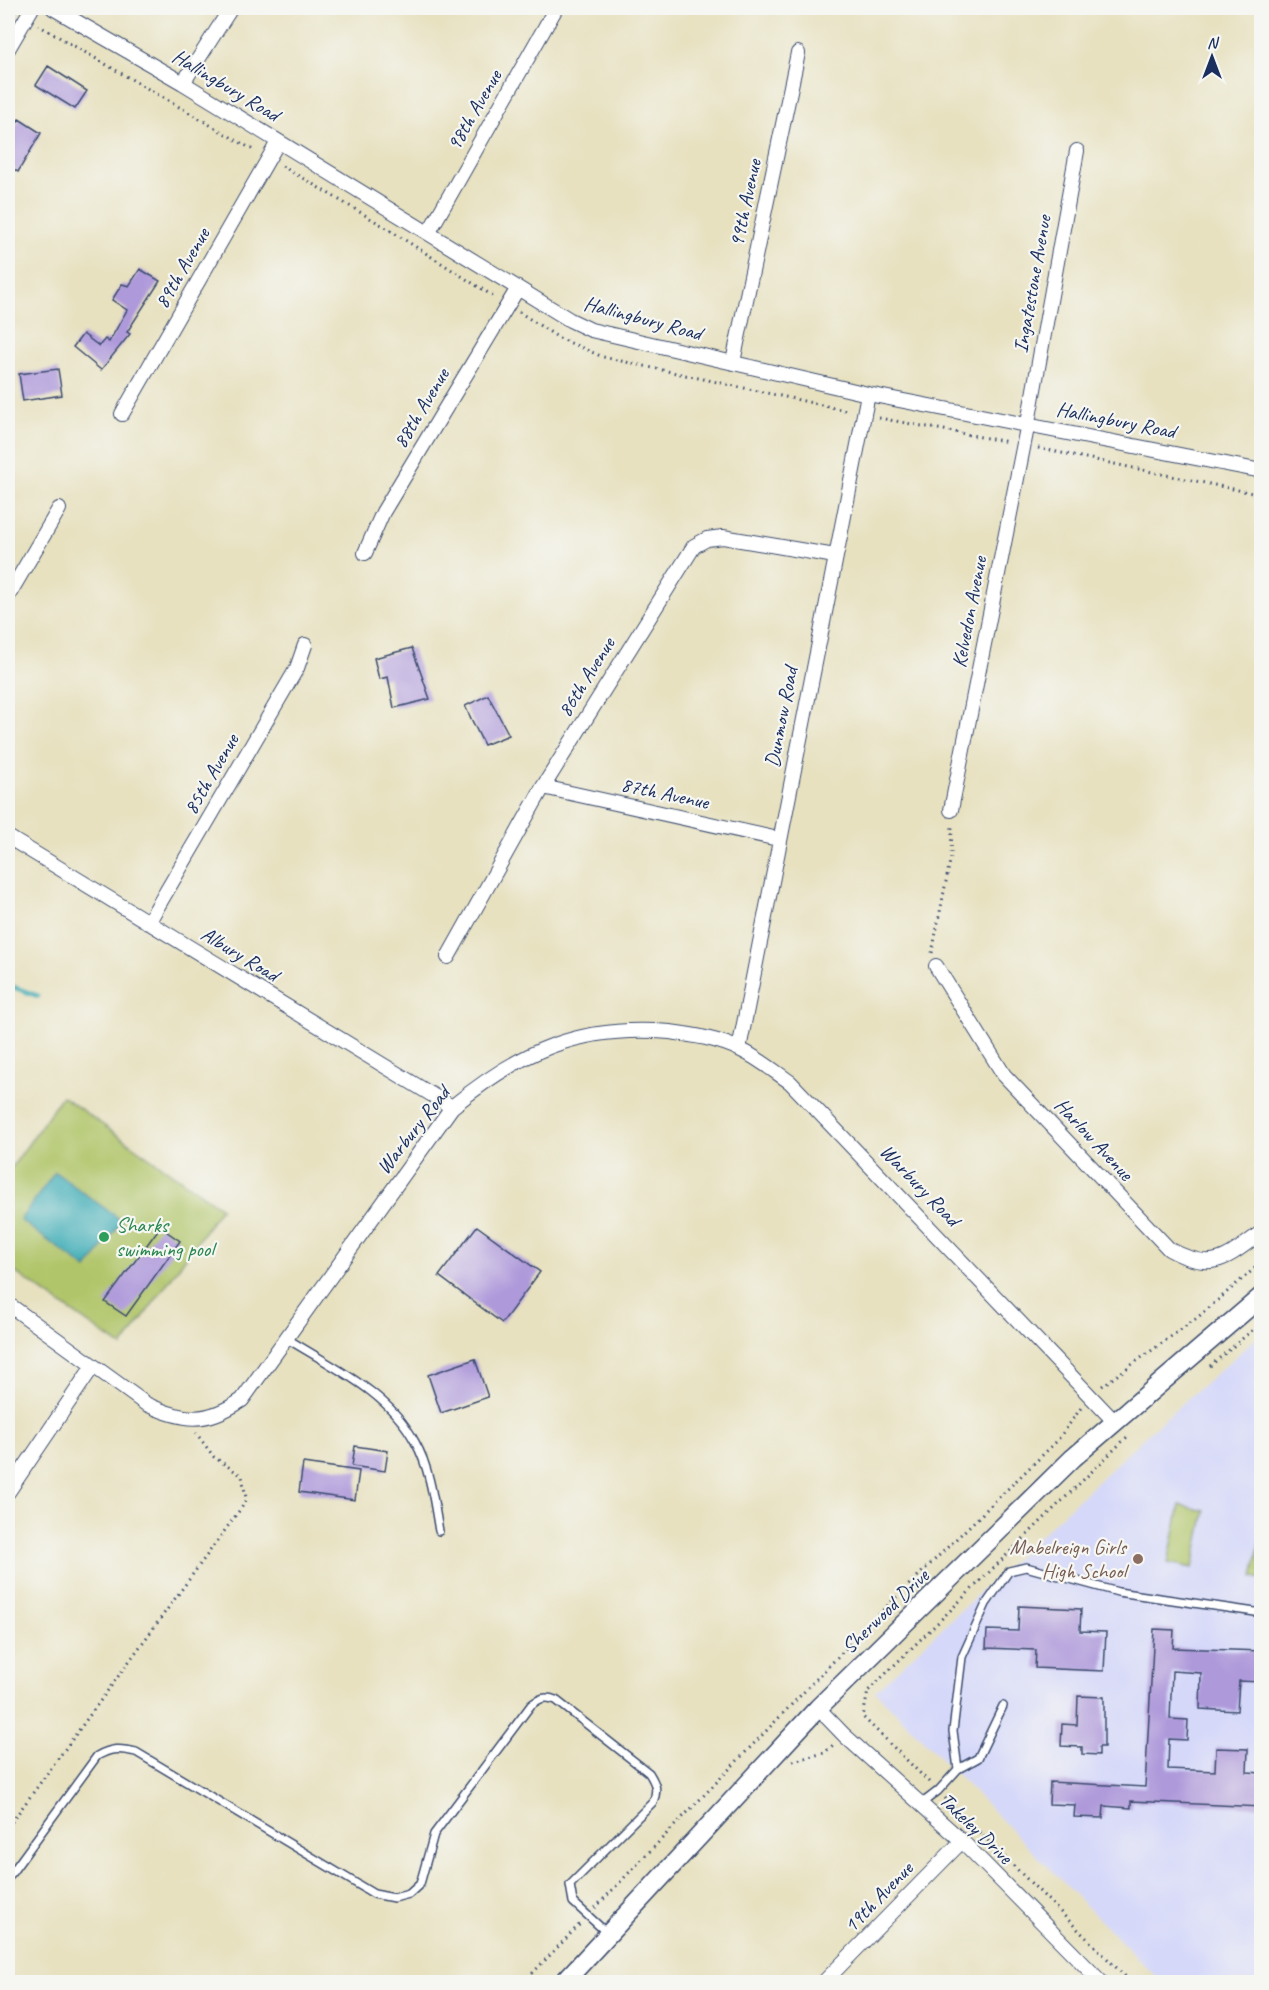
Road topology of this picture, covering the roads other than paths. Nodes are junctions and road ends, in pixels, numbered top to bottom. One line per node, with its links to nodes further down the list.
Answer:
1 (53, 8): 7 (street, Hallingbury Road)
2 (231, 8): 7 (street)
3 (556, 8): 10 (street, 98th Avenue)
4 (29, 13): 5 (street)
5 (8, 49)
6 (798, 53): 12 (street, 99th Avenue)
7 (183, 83): 8 (street, Hallingbury Road)
8 (278, 142): 10 (street, Hallingbury Road); 14 (street, 89th Avenue)
9 (1077, 151): 15 (street, Ingatestone Avenue)
10 (429, 232): 11 (street, Hallingbury Road)
11 (518, 288): 12 (street, Hallingbury Road); 18 (street, 88th Avenue)
12 (733, 362): 13 (street, Hallingbury Road)
13 (868, 394): 15 (street, Hallingbury Road); 19 (street, Dunmow Road)
14 (122, 414)
15 (1028, 423): 16 (street, Hallingbury Road); 23 (street, Kelvedon Avenue)
16 (1262, 471)
17 (59, 509): 20 (street)
18 (365, 553)
19 (835, 556): 22 (street, 86th Avenue); 25 (street, Dunmow Road)
20 (8, 596)
21 (305, 645): 26 (street, 85th Avenue)
22 (543, 787): 25 (street, 87th Avenue); 27 (street, 86th Avenue)
23 (951, 810)
24 (8, 837): 26 (street, Albury Road)
25 (778, 839): 29 (street, Dunmow Road)
26 (148, 923): 30 (street, Albury Road)
27 (448, 957)
28 (936, 966): 31 (street, Harlow Avenue)
29 (739, 1049): 30 (street, Warbury Road); 36 (street, Warbury Road)
30 (452, 1107): 34 (street, Warbury Road)
31 (1262, 1232)
32 (1262, 1296): 36 (street, Sherwood Drive)
33 (8, 1304): 35 (street, Warbury Road)
34 (286, 1338): 35 (street, Warbury Road); 38 (lane)
35 (93, 1366): 37 (street)
36 (1114, 1421): 41 (street, Sherwood Drive)
37 (8, 1492)
38 (439, 1531)
39 (1262, 1613): 42 (lane)
40 (1003, 1706): 42 (lane)
41 (818, 1708): 43 (street, Takeley Drive); 46 (street, Sherwood Drive)
42 (958, 1769): 43 (lane)
43 (921, 1804): 44 (street, Takeley Drive)
44 (962, 1841): 48 (street, 19th Avenue); 49 (street, Takeley Drive)
45 (8, 1878): 46 (lane)
46 (610, 1936): 47 (street, Sherwood Drive)
47 (564, 1983)
48 (824, 1983)
49 (1101, 1983)

